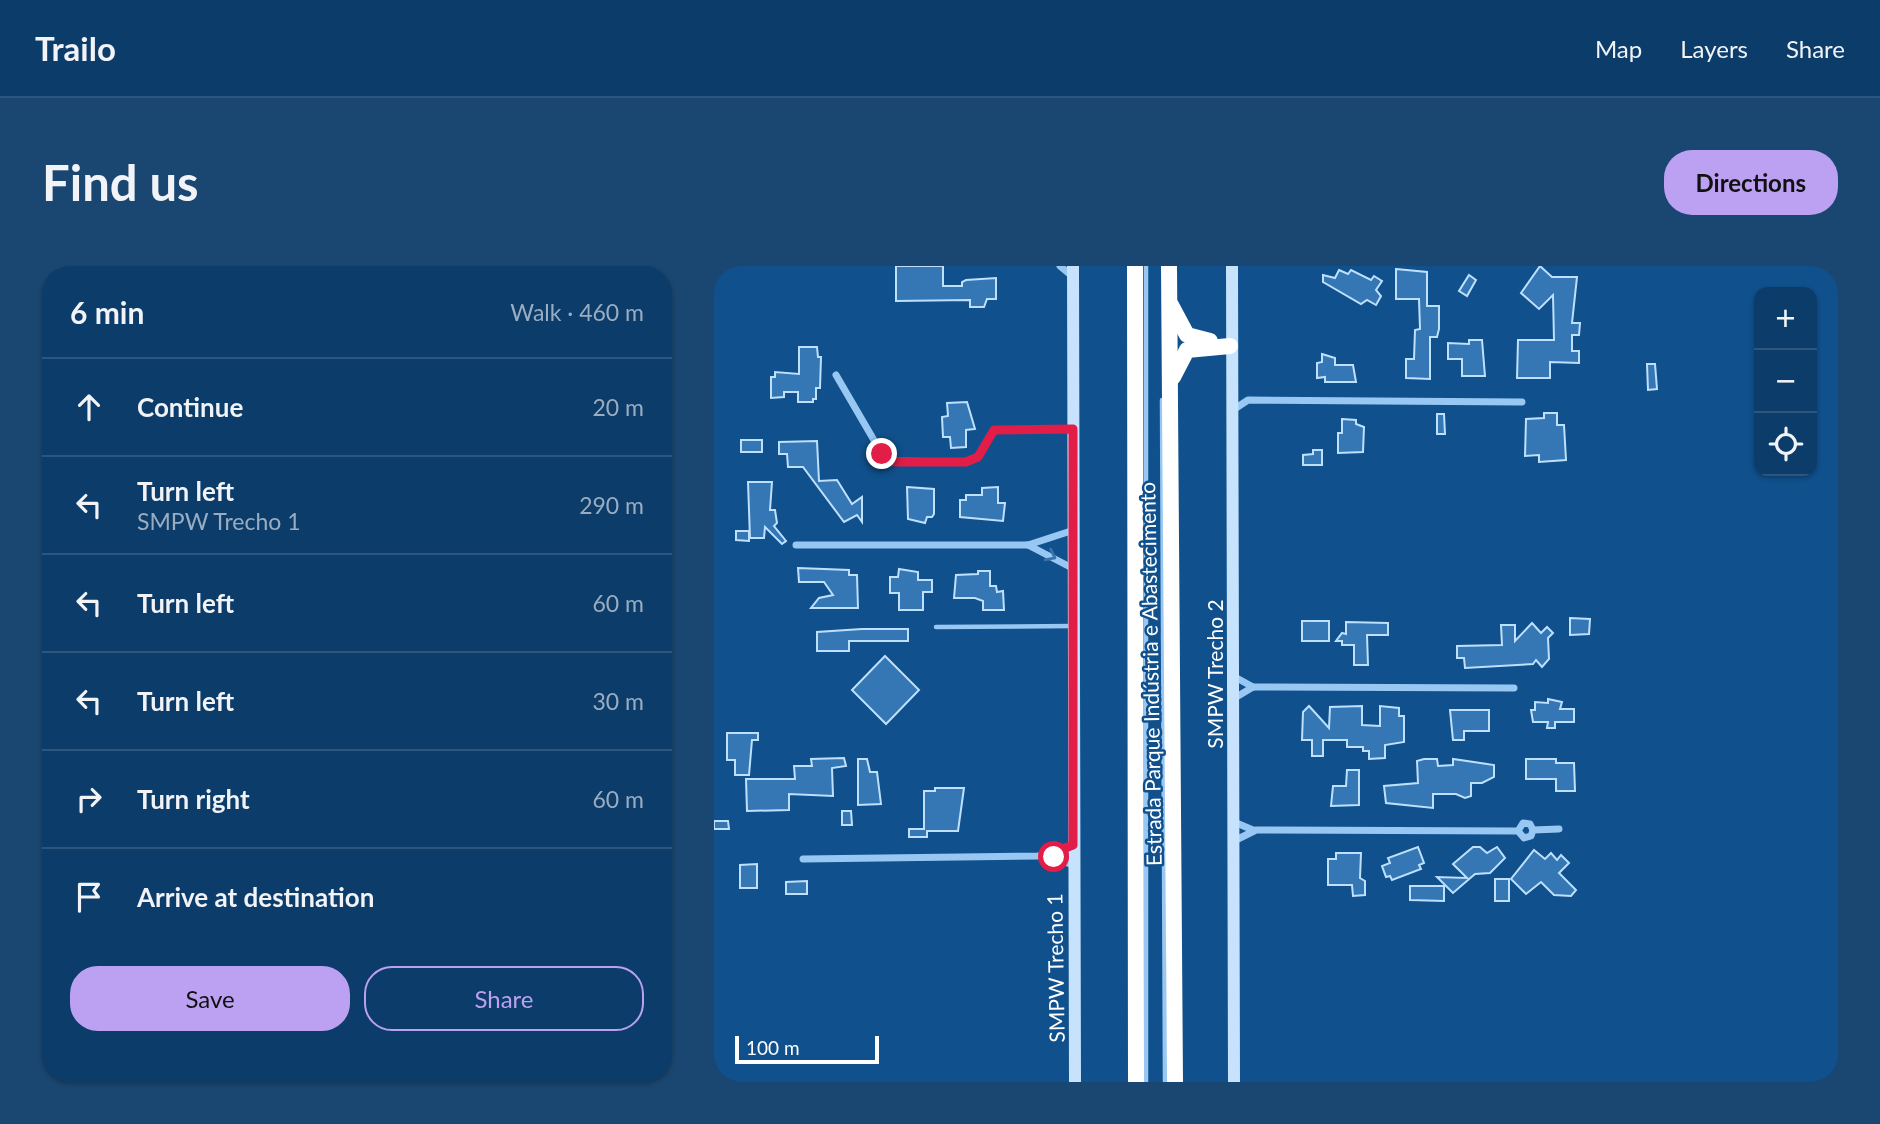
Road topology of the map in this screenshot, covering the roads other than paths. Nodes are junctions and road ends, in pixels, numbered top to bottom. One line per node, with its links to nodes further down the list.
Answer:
1 (1060, 266): 6 (street)
2 (1162, 266): 9 (lane)
3 (1169, 266): 7 (highway, Estrada Parque Indústria e Abastecimento)
4 (1235, 268): 8 (street, SMPW Trecho 2)
5 (1136, 269): 36 (highway, Estrada Parque Indústria e Abastecimento); 37 (lane)
6 (1073, 271): 16 (street, SMPW Trecho 1)
7 (1169, 300): 8 (highway); 12 (highway, Estrada Parque Indústria e Abastecimento)
8 (1230, 343): 11 (street, SMPW Trecho 2); 12 (highway)
9 (1162, 363)
10 (836, 375): 16 (street)
11 (1231, 388): 13 (street); 15 (street, SMPW Trecho 2)
12 (1165, 390): 38 (lane); 39 (highway, Estrada Parque Indústria e Abastecimento)
13 (1248, 400): 14 (street); 15 (street)
14 (1522, 402)
15 (1232, 411): 23 (street, SMPW Trecho 2)
16 (1073, 429): 17 (street, SMPW Trecho 1)
17 (1074, 530): 19 (street); 20 (street, SMPW Trecho 1)
18 (796, 545): 19 (street)
19 (1028, 545): 20 (street, one-way to 20)
20 (1074, 569): 21 (street, SMPW Trecho 1)
21 (1074, 626): 22 (lane); 31 (street, SMPW Trecho 1)
22 (936, 627)
23 (1233, 676): 24 (street); 26 (street, SMPW Trecho 2)
24 (1253, 687): 25 (street); 26 (street)
25 (1514, 688)
26 (1233, 699): 27 (street, SMPW Trecho 2)
27 (1234, 822): 29 (street); 30 (street, SMPW Trecho 2)
28 (1559, 829): 29 (street)
29 (1254, 830): 30 (street)
30 (1234, 841): 40 (street, SMPW Trecho 2)
31 (1073, 845): 32 (street); 34 (street, SMPW Trecho 1)
32 (1047, 855): 33 (street); 34 (street)
33 (803, 859)
34 (1073, 865): 35 (street, SMPW Trecho 1)
35 (1075, 1082)
36 (1136, 1082)
37 (1146, 1082)
38 (1165, 1082)
39 (1175, 1082)
40 (1234, 1082)

